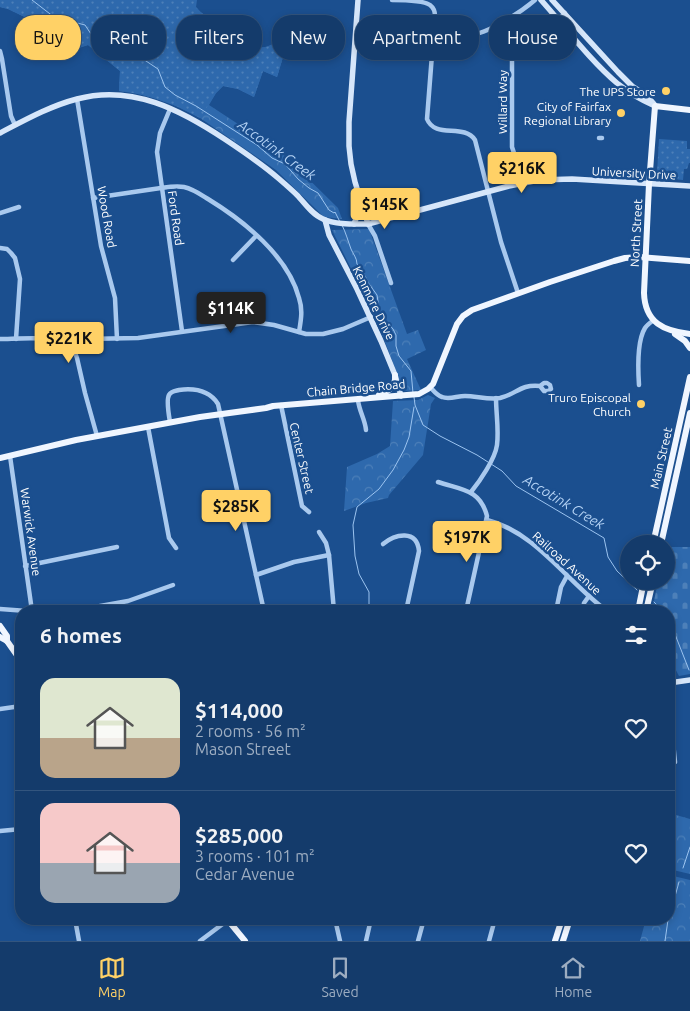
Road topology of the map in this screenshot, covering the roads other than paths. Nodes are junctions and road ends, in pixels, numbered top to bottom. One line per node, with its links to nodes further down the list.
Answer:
1 (358, 0): 27 (street)
2 (392, 0): 7 (street)
3 (535, 0): 10 (street)
4 (541, 0): 8 (street)
5 (552, 0): 6 (street)
6 (565, 13): 9 (street, Willard Way); 16 (street)
7 (435, 15)
8 (554, 15)
9 (563, 15)
10 (479, 33)
11 (576, 40): 16 (street)
12 (0, 51): 19 (street)
13 (432, 60): 25 (street)
14 (512, 60): 21 (street, Willard Way)
15 (77, 99): 17 (street, University Drive); 19 (street, University Drive); 26 (street, Wood Road)
16 (655, 106): 18 (main road); 22 (main road, North Street)
17 (170, 109): 24 (street, Ford Road); 31 (street, University Drive)
18 (690, 110)
19 (15, 125): 20 (street, University Drive)
20 (0, 132)
21 (524, 182): 22 (street, University Drive); 25 (street, University Drive)
22 (649, 184): 23 (street, University Drive); 36 (main road, North Street)
23 (690, 186)
24 (162, 188): 26 (street); 34 (street); 44 (street, Ford Road)
25 (489, 192): 30 (street, University Drive); 40 (street)
26 (94, 198): 47 (street, Wood Road)
27 (361, 204): 30 (street); 32 (street); 33 (street)
28 (19, 207): 29 (street)
29 (0, 213)
30 (396, 216): 33 (street, University Drive)
31 (324, 220): 32 (street, University Drive); 41 (street, Kenmore Drive)
32 (352, 224): 33 (street, University Drive)
33 (368, 224): 39 (street)
34 (256, 236): 37 (street); 45 (street)
35 (0, 248): 49 (street)
36 (646, 258): 38 (main road); 40 (main road); 42 (main road, North Street)
37 (233, 260)
38 (690, 261)
39 (391, 283)
40 (518, 293): 56 (main road)
41 (370, 317): 45 (street); 52 (street, Kenmore Drive)
42 (654, 320): 43 (main road); 54 (street)
43 (667, 330): 46 (main road); 51 (main road)
44 (182, 331): 45 (street); 47 (street)
45 (299, 332)
46 (690, 334)
47 (117, 338): 50 (street)
48 (0, 339): 49 (street)
49 (16, 339): 67 (street)
50 (84, 339)
51 (690, 348)
52 (394, 375): 57 (street, Kenmore Drive); 59 (main road)
53 (690, 377): 72 (main road, Main Street)
54 (639, 385)
55 (540, 386): 58 (street)
56 (430, 387): 57 (main road, Chain Bridge Road); 58 (street)
57 (404, 396): 59 (main road, Chain Bridge Road)
58 (496, 398): 71 (street)
59 (369, 399): 60 (main road, Chain Bridge Road)
60 (358, 400): 61 (main road, Chain Bridge Road); 66 (street)
61 (281, 405): 63 (main road, Chain Bridge Road); 74 (street, Center Street)
62 (690, 413): 73 (main road, Main Street)
63 (220, 414): 64 (main road, Chain Bridge Road); 64 (street); 84 (street)
64 (170, 422): 65 (main road, Chain Bridge Road)
65 (148, 427): 67 (main road, Chain Bridge Road); 81 (street)
66 (366, 430)
67 (97, 436): 68 (main road, Chain Bridge Road)
68 (10, 456): 69 (main road, Chain Bridge Road); 83 (street, Warwick Avenue)
69 (0, 458)
70 (438, 482): 71 (street)
71 (471, 492): 75 (street)
72 (664, 496): 73 (main road); 77 (main road, Main Street)
73 (672, 498): 78 (main road, Main Street)
74 (309, 512)
75 (486, 520): 85 (street, Railroad Avenue); 95 (street)
76 (318, 532): 82 (street)
77 (655, 535)
78 (663, 535)
79 (383, 544): 94 (street)
80 (117, 546): 83 (street)
81 (176, 548)
82 (329, 555): 84 (street); 93 (street)
83 (25, 566): 90 (street, Warwick Avenue)
84 (256, 575): 92 (street)
85 (568, 576): 89 (street, Railroad Avenue); 96 (street)
86 (173, 586): 91 (street)
87 (642, 590): 99 (main road)
88 (651, 590): 100 (main road)
89 (589, 596): 97 (street); 98 (street, Railroad Avenue)
90 (31, 605)
91 (108, 605)
92 (263, 605)
93 (333, 605)
94 (408, 605)
95 (467, 605)
96 (557, 605)
97 (584, 605)
98 (599, 605)
99 (639, 605)
100 (647, 605)
101 (0, 609): 102 (street)
102 (15, 610)
103 (0, 626): 105 (main road)
104 (0, 637): 105 (main road)
105 (7, 641): 106 (main road)
106 (15, 652)
107 (690, 680): 108 (street)
108 (675, 682)
109 (15, 707): 110 (street)
110 (0, 709)
111 (15, 830): 112 (street)
112 (0, 831)
113 (77, 925): 122 (street)
114 (220, 925): 123 (street)
115 (233, 925): 124 (main road)
116 (336, 925): 125 (street)
117 (370, 925): 126 (street)
118 (422, 925): 127 (street)
119 (493, 925): 128 (street)
120 (560, 925): 129 (main road)
121 (568, 925): 130 (main road)
122 (78, 941)
123 (200, 941)
124 (245, 941)
125 (340, 941)
126 (366, 941)
127 (418, 941)
128 (489, 941)
129 (556, 941)
130 (564, 941)

